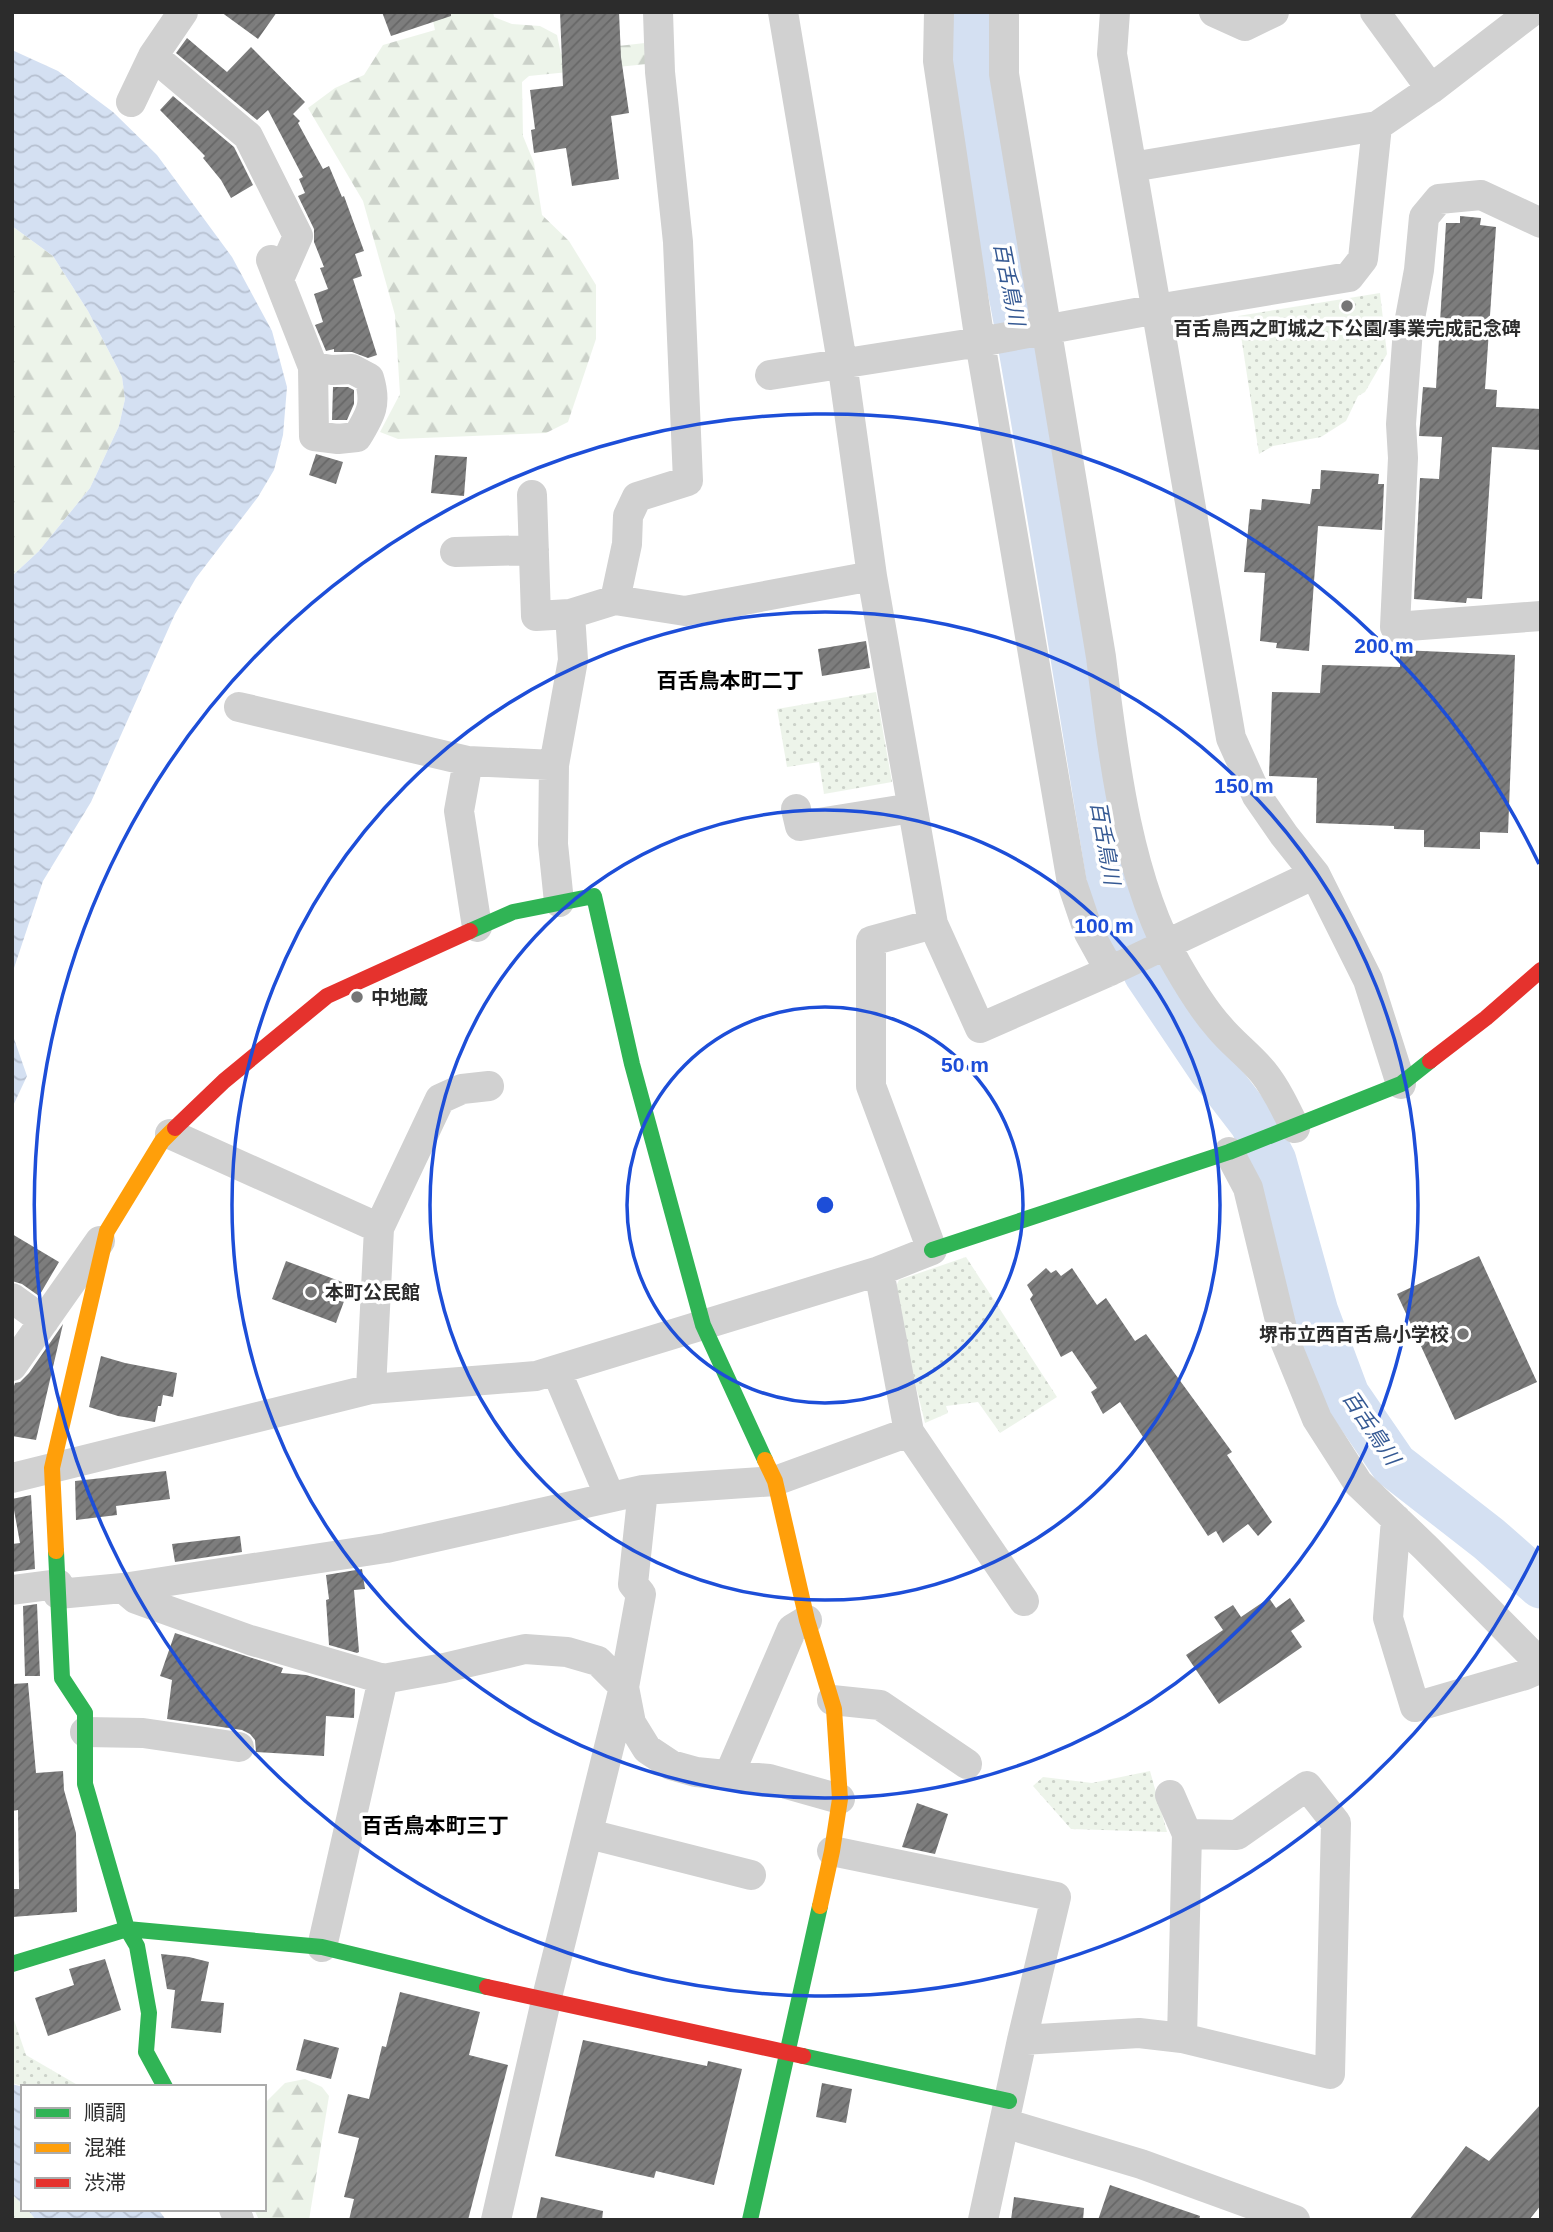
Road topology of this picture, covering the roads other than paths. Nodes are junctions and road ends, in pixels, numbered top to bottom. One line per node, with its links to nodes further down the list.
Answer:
1 (183, 12): 11 (street)
2 (658, 12): 27 (street)
3 (783, 12): 20 (street)
4 (939, 12): 19 (street)
5 (1004, 12): 18 (street)
6 (1115, 12): 15 (street)
7 (1214, 12): 8 (street)
8 (1274, 12)
9 (1375, 12): 12 (street)
10 (1531, 12): 12 (street)
11 (153, 56): 13 (street); 21 (street)
12 (1431, 89): 14 (street)
13 (131, 102)
14 (1377, 126): 15 (street); 17 (street)
15 (1132, 167): 17 (street)
16 (1541, 223): 29 (street)
17 (1157, 309): 18 (street); 35 (street)
18 (1041, 331): 19 (street); 39 (street)
19 (986, 341): 20 (street); 40 (street)
20 (842, 362): 22 (street); 26 (street)
21 (313, 367)
22 (770, 375)
23 (533, 495): 24 (street)
24 (534, 550): 25 (street); 28 (street)
25 (455, 552)
26 (872, 576): 27 (street); 33 (street)
27 (615, 600): 28 (street)
28 (570, 614): 32 (street)
29 (1541, 616)
30 (239, 707): 31 (street)
31 (468, 761): 32 (street); 38 (street)
32 (554, 765): 36 (street)
33 (912, 808): 34 (street); 37 (street)
34 (796, 809)
35 (1315, 874): 39 (street); 42 (street)
36 (559, 902): 38 (street); 53 (street)
37 (933, 925): 40 (street); 49 (street)
38 (477, 927): 45 (street)
39 (1160, 948): 40 (street); 44 (street)
40 (1115, 969)
41 (1541, 970): 42 (street)
42 (1401, 1084): 44 (street)
43 (489, 1086): 47 (street)
44 (1291, 1129): 46 (street)
45 (170, 1134): 47 (street); 48 (street)
46 (1238, 1149): 49 (street); 63 (street)
47 (379, 1228): 56 (street)
48 (107, 1231): 52 (street); 58 (street)
49 (932, 1250): 50 (street)
50 (879, 1271): 53 (street); 57 (street)
51 (12, 1298): 52 (street)
52 (44, 1321): 54 (street)
53 (703, 1325): 55 (street); 60 (street)
54 (12, 1366)
55 (556, 1370): 56 (street); 62 (street)
56 (371, 1389): 58 (street)
57 (909, 1432): 60 (street); 67 (street)
58 (52, 1468): 59 (street); 65 (street)
59 (12, 1478)
60 (775, 1481): 61 (street); 68 (street)
61 (643, 1490): 62 (street); 71 (street)
62 (610, 1497): 64 (street)
63 (1396, 1519): 69 (street); 69 (street)
64 (123, 1588): 65 (street); 70 (street)
65 (58, 1589): 66 (street); 73 (street)
66 (12, 1590)
67 (1024, 1601)
68 (807, 1620): 72 (street); 76 (street)
69 (1541, 1666)
70 (383, 1679): 71 (street); 84 (street)
71 (624, 1688): 76 (street); 79 (street)
72 (832, 1700): 75 (street); 78 (street)
73 (85, 1732): 74 (street); 83 (street)
74 (239, 1746)
75 (967, 1764)
76 (729, 1775): 78 (street)
77 (1170, 1795): 80 (street)
78 (840, 1799): 81 (street)
79 (589, 1834): 82 (street); 86 (street)
80 (1187, 1834): 87 (street); 87 (street)
81 (832, 1851): 88 (street); 89 (street)
82 (751, 1875)
83 (127, 1929): 84 (street); 85 (street); 90 (street)
84 (322, 1947): 86 (street)
85 (12, 1964)
86 (546, 2001): 89 (street); 92 (street)
87 (1182, 2038): 88 (street)
88 (1022, 2040): 91 (street)
89 (787, 2053): 91 (street); 93 (street)
90 (164, 2085)
91 (1006, 2112): 94 (street); 95 (street)
92 (496, 2220)
93 (750, 2220)
94 (983, 2220)
95 (1294, 2220)

